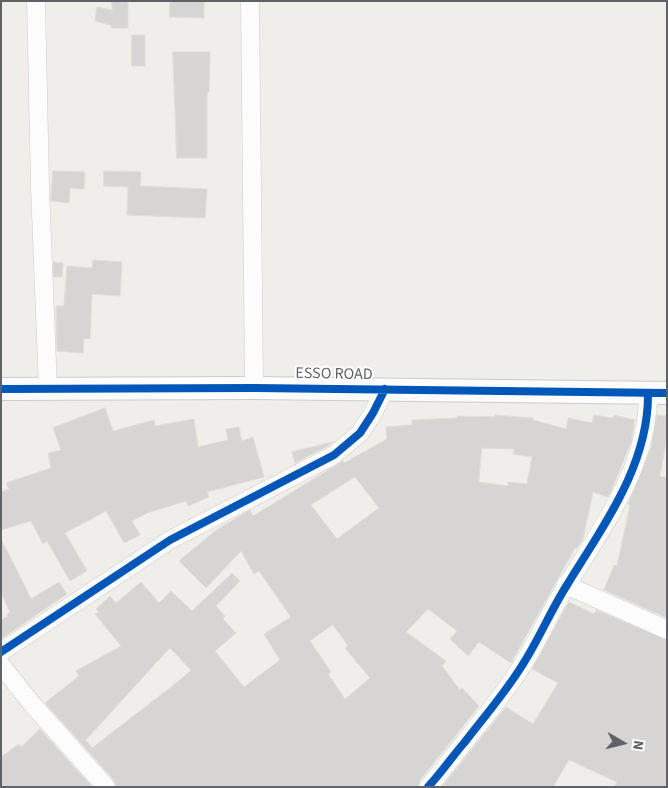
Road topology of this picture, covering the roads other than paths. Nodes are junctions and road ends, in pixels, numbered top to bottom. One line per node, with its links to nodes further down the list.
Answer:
1 (36, 1): 5 (street)
2 (250, 1): 3 (street)
3 (254, 388): 5 (street, ESSO ROAD); 6 (street, ESSO ROAD)
4 (1, 389): 5 (street, ESSO ROAD)
5 (48, 389)
6 (385, 389): 7 (street, ESSO ROAD); 10 (street)
7 (657, 393): 8 (street)
8 (566, 585): 9 (street); 12 (street)
9 (667, 630)
10 (1, 652)
11 (1, 664): 13 (street)
12 (429, 786)
13 (106, 787)

